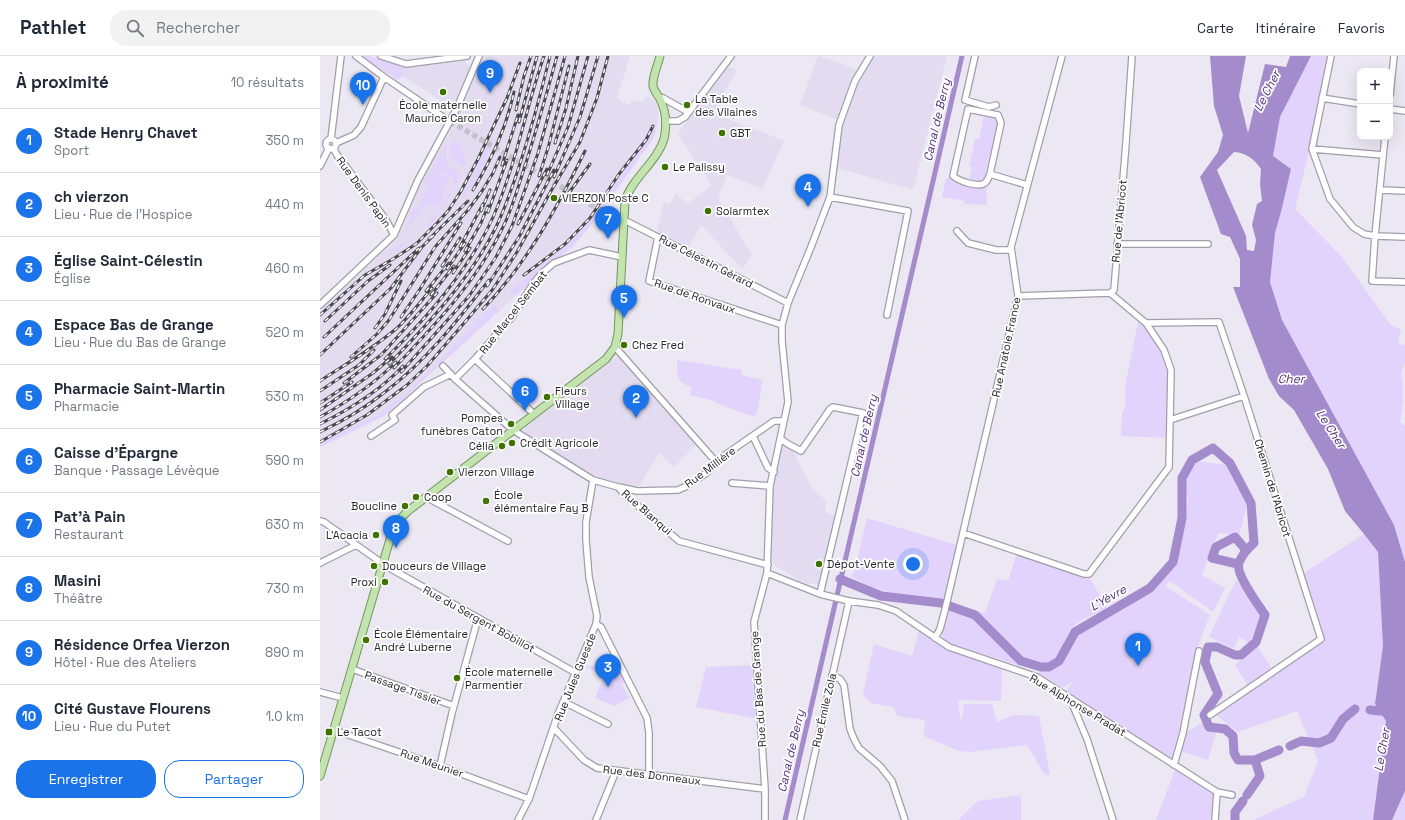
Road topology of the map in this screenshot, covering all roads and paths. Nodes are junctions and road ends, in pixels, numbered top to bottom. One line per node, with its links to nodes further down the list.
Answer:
1 (341, 56): 26 (street)
2 (356, 56): 15 (street)
3 (381, 56): 4 (street)
4 (467, 56)
5 (479, 56): 40 (street)
6 (660, 56): 24 (main road)
7 (731, 56): 22 (street)
8 (870, 56): 36 (street, Rue du Bas de Grange)
9 (975, 56): 19 (street)
10 (1062, 56): 33 (street, Rue Anatole France)
11 (1132, 56): 44 (street, Rue de l'Abricot)
12 (1331, 56): 17 (street)
13 (1394, 56): 14 (street)
14 (1393, 68)
15 (384, 77): 23 (street); 28 (street)
16 (663, 98): 22 (street)
17 (1322, 98): 18 (street); 29 (street)
18 (1357, 104)
19 (996, 105)
20 (1393, 109): 21 (street)
21 (1405, 111)
22 (688, 112): 24 (street)
23 (444, 117)
24 (665, 122): 38 (main road)
25 (320, 138): 26 (street)
26 (329, 140): 28 (street); 28 (street)
27 (1386, 140): 30 (street)
28 (333, 147): 31 (street); 40 (street, Rue Denis Papin)
29 (1312, 149): 30 (street); 41 (street)
30 (1384, 156): 34 (street)
31 (320, 166)
32 (990, 174): 32 (street); 33 (street)
33 (1027, 185): 46 (street, Rue Anatole France)
34 (1381, 190): 35 (street); 41 (street)
35 (1405, 191)
36 (830, 197): 51 (street, Rue du Bas de Grange); 53 (street)
37 (602, 211): 38 (street, Rue Célestin Gérard)
38 (624, 221): 42 (street, Rue Célestin Gérard); 47 (main road)
39 (957, 231): 46 (street)
40 (394, 235): 52 (street)
41 (1375, 236): 43 (street); 48 (street)
42 (658, 237): 51 (street, Rue Célestin Gérard); 55 (street, Rue de Ronvaux)
43 (1405, 237)
44 (1117, 244): 45 (street); 49 (street, Rue de l'Abricot)
45 (1208, 244)
46 (1011, 250): 50 (street, Rue Anatole France)
47 (622, 257): 56 (main road); 57 (street, Rue Marcel Sembat)
48 (1405, 282)
49 (1110, 293): 50 (street); 54 (street)
50 (1018, 296): 76 (street, Rue Anatole France)
51 (788, 303): 55 (street, Rue du Bas de Grange)
52 (320, 305)
53 (887, 315)
54 (1146, 323): 60 (street, Chemin de l'Abricot); 62 (street)
55 (782, 325): 63 (street, Rue du Bas de Grange)
56 (615, 347): 61 (main road); 68 (street)
57 (475, 359): 59 (street, Rue Marcel Sembat); 61 (street)
58 (443, 366): 59 (street)
59 (453, 376): 64 (street); 65 (street, Rue Marcel Sembat)
60 (1244, 396): 62 (street); 97 (street, Chemin de l'Abricot)
61 (534, 414): 64 (main road)
62 (1170, 420): 76 (street)
63 (784, 421): 66 (street, Rue Millière); 67 (street, Rue du Bas de Grange)
64 (513, 430): 70 (street, Rue Blanqui); 74 (main road)
65 (371, 436)
66 (753, 436): 68 (street, Rue Millière); 69 (street)
67 (781, 439): 69 (street, Rue du Bas de Grange); 83 (street)
68 (717, 463): 73 (street, Rue Millière)
69 (774, 472): 72 (street, Rue du Bas de Grange)
70 (593, 480): 73 (street, Rue Blanqui); 86 (street, Rue Jules Guesde)
71 (732, 483): 72 (street)
72 (770, 486): 81 (street, Rue du Bas de Grange)
73 (618, 487): 81 (street, Rue Blanqui)
74 (426, 497): 77 (street); 80 (main road)
75 (321, 520): 78 (street, Rue du Sergent Bobillot)
76 (963, 533): 87 (street, Rue Anatole France)
77 (508, 540)
78 (356, 545): 79 (street); 80 (street, Rue du Sergent Bobillot)
79 (320, 563)
80 (383, 564): 85 (street, Rue du Sergent Bobillot); 89 (main road)
81 (768, 565): 82 (street, Rue du Bas de Grange)
82 (767, 573): 83 (street, Rue Alphonse Pradat); 107 (street, Rue du Bas de Grange)
83 (820, 594): 84 (street, Rue Alphonse Pradat)
84 (850, 601): 87 (street, Rue Alphonse Pradat); 91 (street, Rue Émile Zola)
85 (478, 618): 90 (street, Rue du Sergent Bobillot); 96 (street)
86 (596, 624): 90 (street, Rue Jules Guesde); 105 (street)
87 (935, 638): 94 (street, Rue Alphonse Pradat)
88 (1199, 651): 102 (street)
89 (352, 669): 93 (main road); 96 (street, Passage Tissier)
90 (576, 673): 95 (street, Rue Jules Guesde)
91 (832, 675): 114 (street, Rue Émile Zola); 115 (street)
92 (320, 692): 93 (street)
93 (343, 698): 100 (main road)
94 (1072, 699): 102 (street, Rue Alphonse Pradat); 116 (street)
95 (564, 702): 98 (street); 99 (street, Rue Jules Guesde)
96 (454, 706): 103 (street)
97 (1210, 715)
98 (608, 724)
99 (554, 728): 104 (street, Rue des Donneaux); 110 (street, Rue Jules Guesde)
100 (334, 730): 101 (main road); 103 (street, Rue Meunier)
101 (322, 760): 106 (main road)
102 (1174, 765): 108 (street, Rue Alphonse Pradat)
103 (440, 766): 110 (street, Rue Meunier)
104 (616, 771): 105 (street, Rue des Donneaux); 112 (street)
105 (649, 775): 107 (street, Rue des Donneaux)
106 (320, 776)
107 (765, 790): 113 (street, Rue du Bas de Grange)
108 (1217, 792): 109 (street, Rue Alphonse Pradat); 117 (street)
109 (1232, 796)
110 (529, 799): 111 (street, Rue Jules Guesde)
111 (518, 820)
112 (596, 820)
113 (765, 820)
114 (800, 820)
115 (905, 820)
116 (1114, 820)
117 (1215, 820)

